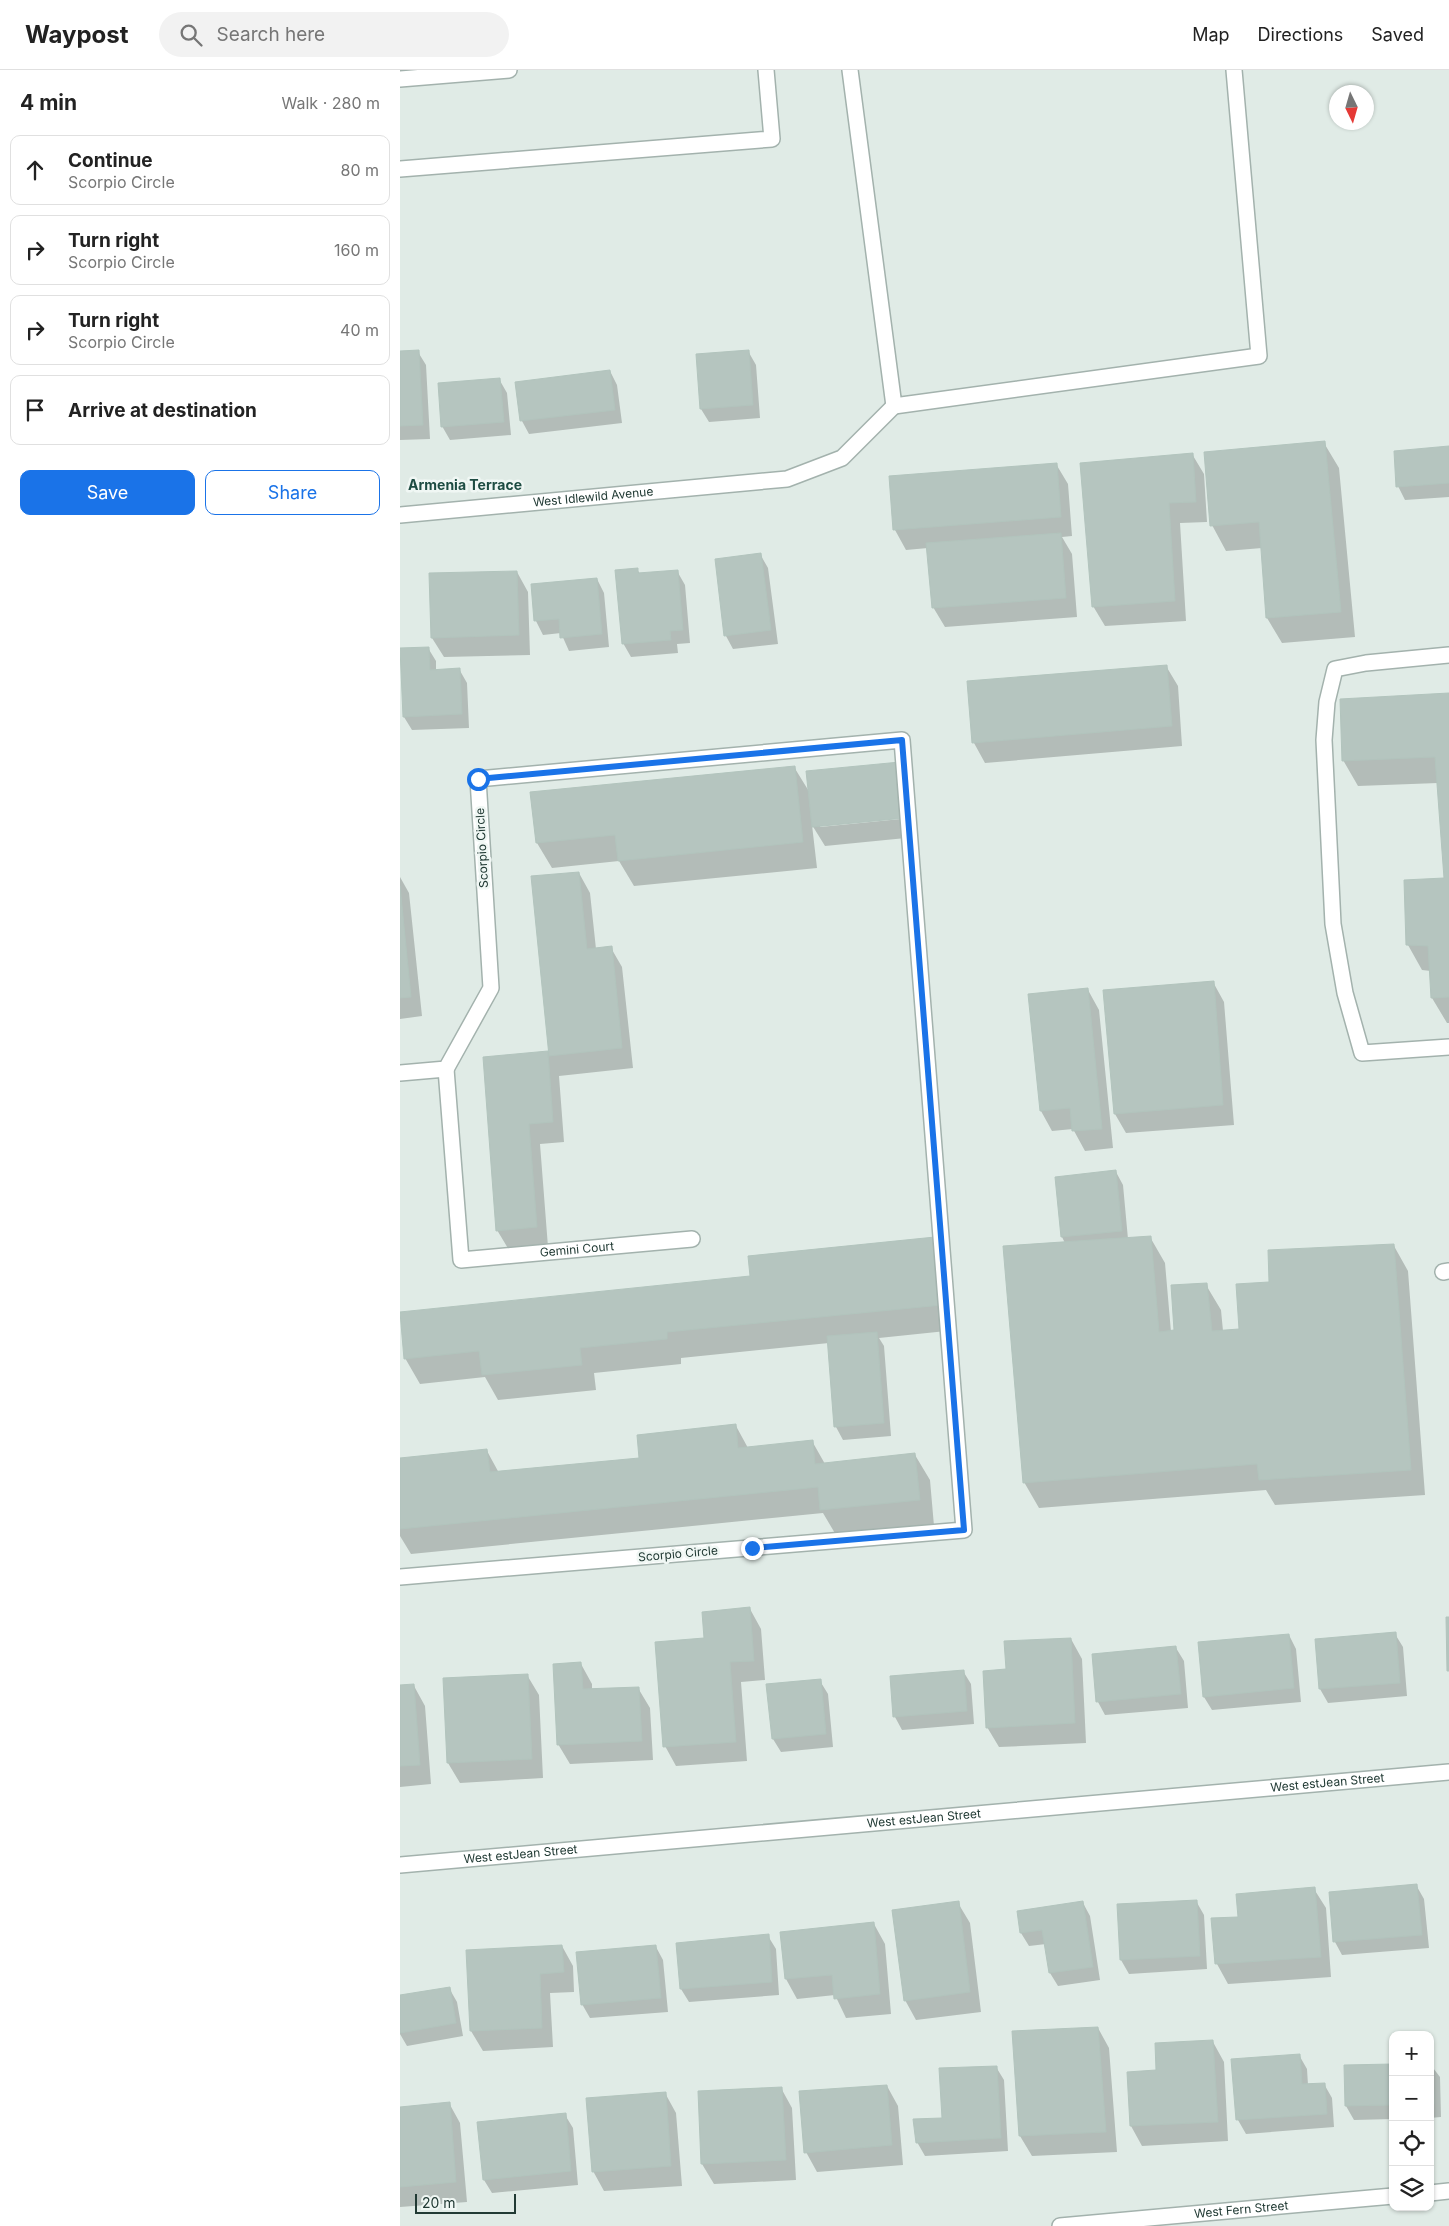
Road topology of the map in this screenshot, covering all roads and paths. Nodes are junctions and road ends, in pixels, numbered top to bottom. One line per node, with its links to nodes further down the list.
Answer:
1 (509, 70): 5 (street)
2 (766, 70): 6 (street)
3 (850, 70): 7 (street)
4 (1234, 70): 7 (street)
5 (400, 79)
6 (400, 169)
7 (894, 406): 8 (street, West Idlewild Avenue)
8 (400, 515)
9 (1449, 655): 10 (street)
10 (1449, 1047)
11 (446, 1069): 12 (street); 13 (street, Gemini Court); 14 (street, Scorpio Circle)
12 (400, 1073)
13 (692, 1238)
14 (400, 1577)
15 (1449, 1772): 16 (street, West estJean Street)
16 (400, 1865)
17 (1449, 2191): 18 (street)
18 (1434, 2192)
19 (1389, 2196): 20 (street, West Fern Street)
20 (1060, 2226)

